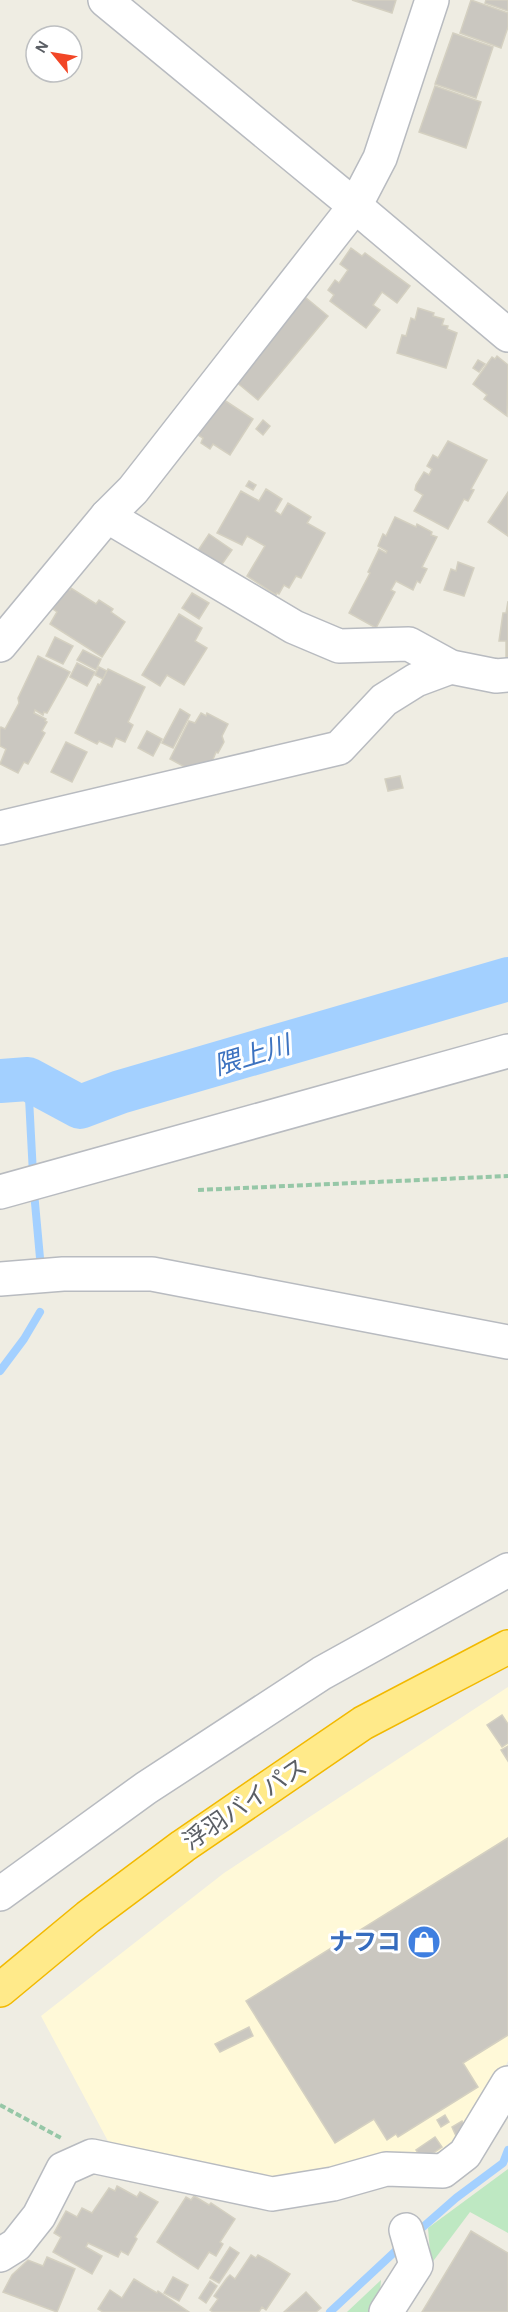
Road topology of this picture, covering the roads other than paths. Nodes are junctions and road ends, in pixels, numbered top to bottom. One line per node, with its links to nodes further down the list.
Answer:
1 (105, 0): 3 (street)
2 (432, 0): 3 (street)
3 (356, 206): 4 (street); 5 (street)
4 (508, 335)
5 (107, 516): 6 (street); 7 (street)
6 (0, 645)
7 (451, 668): 8 (street); 9 (street)
8 (508, 675)
9 (0, 828)
10 (508, 1051): 11 (street)
11 (0, 1192)
12 (0, 1279): 13 (street)
13 (508, 1342)
14 (508, 1570): 16 (street)
15 (508, 1647): 17 (highway, 浮羽バイパス)
16 (0, 1894)
17 (0, 1990)
18 (508, 2083): 20 (street)
19 (410, 2241): 21 (street)
20 (0, 2255)
21 (386, 2312)

